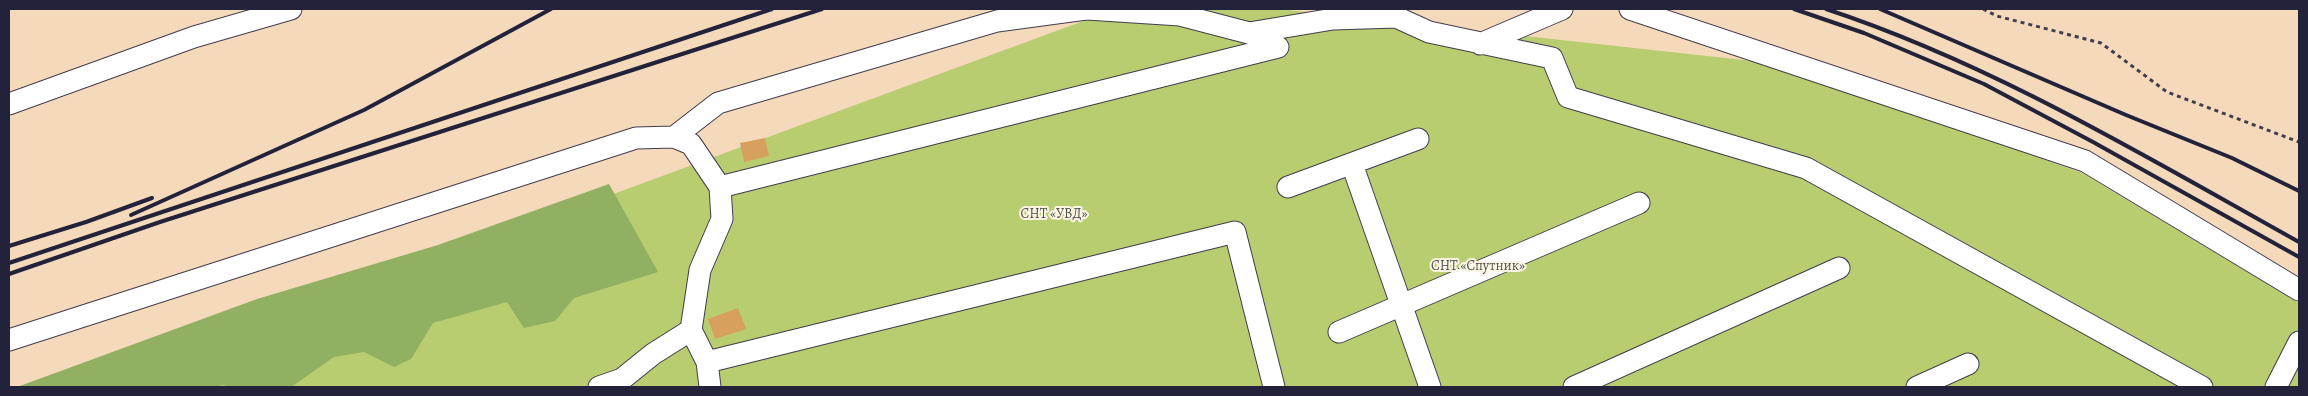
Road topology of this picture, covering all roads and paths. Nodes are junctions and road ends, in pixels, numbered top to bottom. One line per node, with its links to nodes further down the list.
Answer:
1 (290, 9): 8 (street)
2 (1087, 9): 6 (street); 9 (street)
3 (1562, 9): 6 (street)
4 (1630, 9): 17 (street)
5 (1983, 9): 11 (path)
6 (1480, 44): 31 (street)
7 (1278, 47): 13 (street)
8 (9, 104)
9 (674, 137): 13 (street); 21 (street)
10 (1418, 139): 12 (street)
11 (2299, 142)
12 (1352, 164): 14 (street); 18 (street)
13 (720, 187): 19 (street)
14 (1288, 187)
15 (1639, 203): 18 (street)
16 (1838, 268): 29 (street)
17 (2299, 290)
18 (1402, 304): 20 (street); 28 (street)
19 (691, 330): 23 (street); 25 (street)
20 (1339, 332)
21 (9, 340)
22 (2299, 342): 32 (street)
23 (707, 362): 26 (street); 27 (street)
24 (1968, 364): 30 (street)
25 (599, 387)
26 (710, 387)
27 (1274, 387)
28 (1430, 387)
29 (1574, 387)
30 (1916, 387)
31 (2202, 387)
32 (2276, 387)

